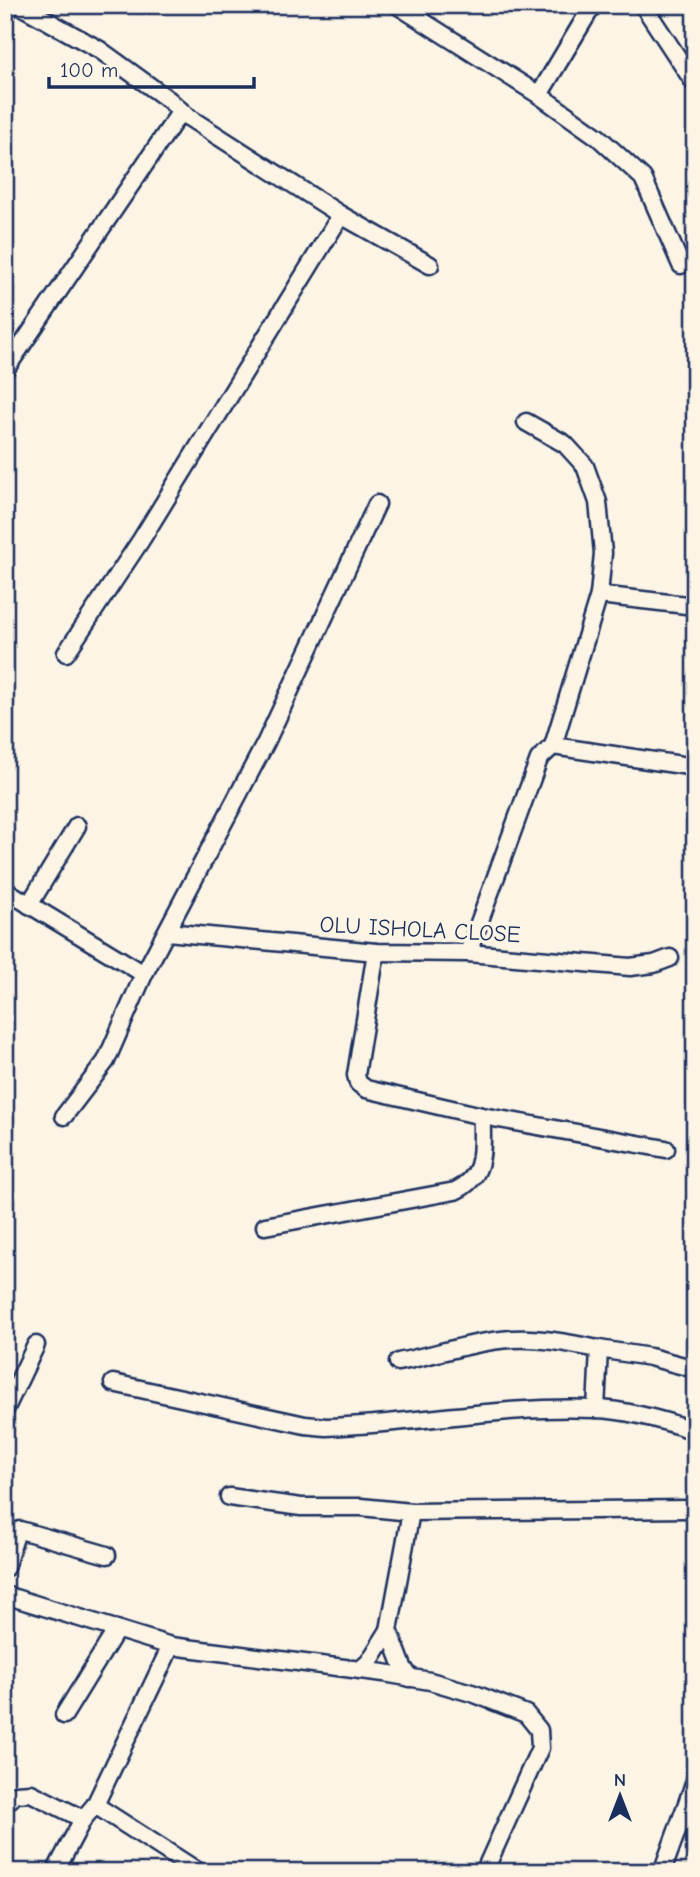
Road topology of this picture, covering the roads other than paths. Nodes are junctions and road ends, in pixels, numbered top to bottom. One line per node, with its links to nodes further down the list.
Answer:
1 (12, 5): 6 (street)
2 (19, 5): 9 (street)
3 (397, 5): 8 (street)
4 (593, 5): 8 (street)
5 (643, 5): 7 (street)
6 (5, 15)
7 (695, 83)
8 (539, 95): 12 (street)
9 (181, 111): 10 (street); 13 (street)
10 (341, 215): 11 (street); 18 (street)
11 (430, 265)
12 (681, 265)
13 (5, 370)
14 (526, 422): 16 (street)
15 (377, 503): 24 (street)
16 (599, 595): 17 (street); 19 (street)
17 (695, 606)
18 (66, 653)
19 (552, 746): 20 (street); 26 (street)
20 (695, 767)
21 (77, 826): 23 (street)
22 (5, 891): 23 (street)
23 (29, 905): 28 (street)
24 (167, 932): 25 (street, OLU ISHOLA CLOSE); 28 (street)
25 (376, 952): 26 (street, OLU ISHOLA CLOSE); 30 (street)
26 (468, 953): 27 (street, OLU ISHOLA CLOSE)
27 (670, 958)
28 (144, 974): 29 (street)
29 (64, 1116)
30 (482, 1116): 31 (street); 32 (street)
31 (666, 1149)
32 (265, 1226)
33 (36, 1345): 39 (street)
34 (599, 1349): 35 (street); 36 (street); 38 (street)
35 (398, 1362)
36 (695, 1369)
37 (113, 1382): 38 (street)
38 (596, 1409): 40 (street)
39 (5, 1410)
40 (695, 1431)
41 (229, 1497): 43 (street)
42 (689, 1509): 43 (street)
43 (411, 1512): 48 (street)
44 (107, 1555): 45 (street)
45 (5, 1568)
46 (5, 1595): 47 (street)
47 (117, 1629): 49 (street); 52 (street)
48 (389, 1630): 50 (street); 51 (street)
49 (172, 1646): 50 (street); 55 (street)
50 (359, 1670): 51 (street)
51 (410, 1678): 59 (street)
52 (64, 1715)
53 (695, 1781): 60 (street)
54 (5, 1804): 56 (street)
55 (95, 1805): 56 (street); 58 (street)
56 (83, 1819): 57 (street)
57 (55, 1872)
58 (199, 1872)
59 (484, 1872)
60 (662, 1872)

